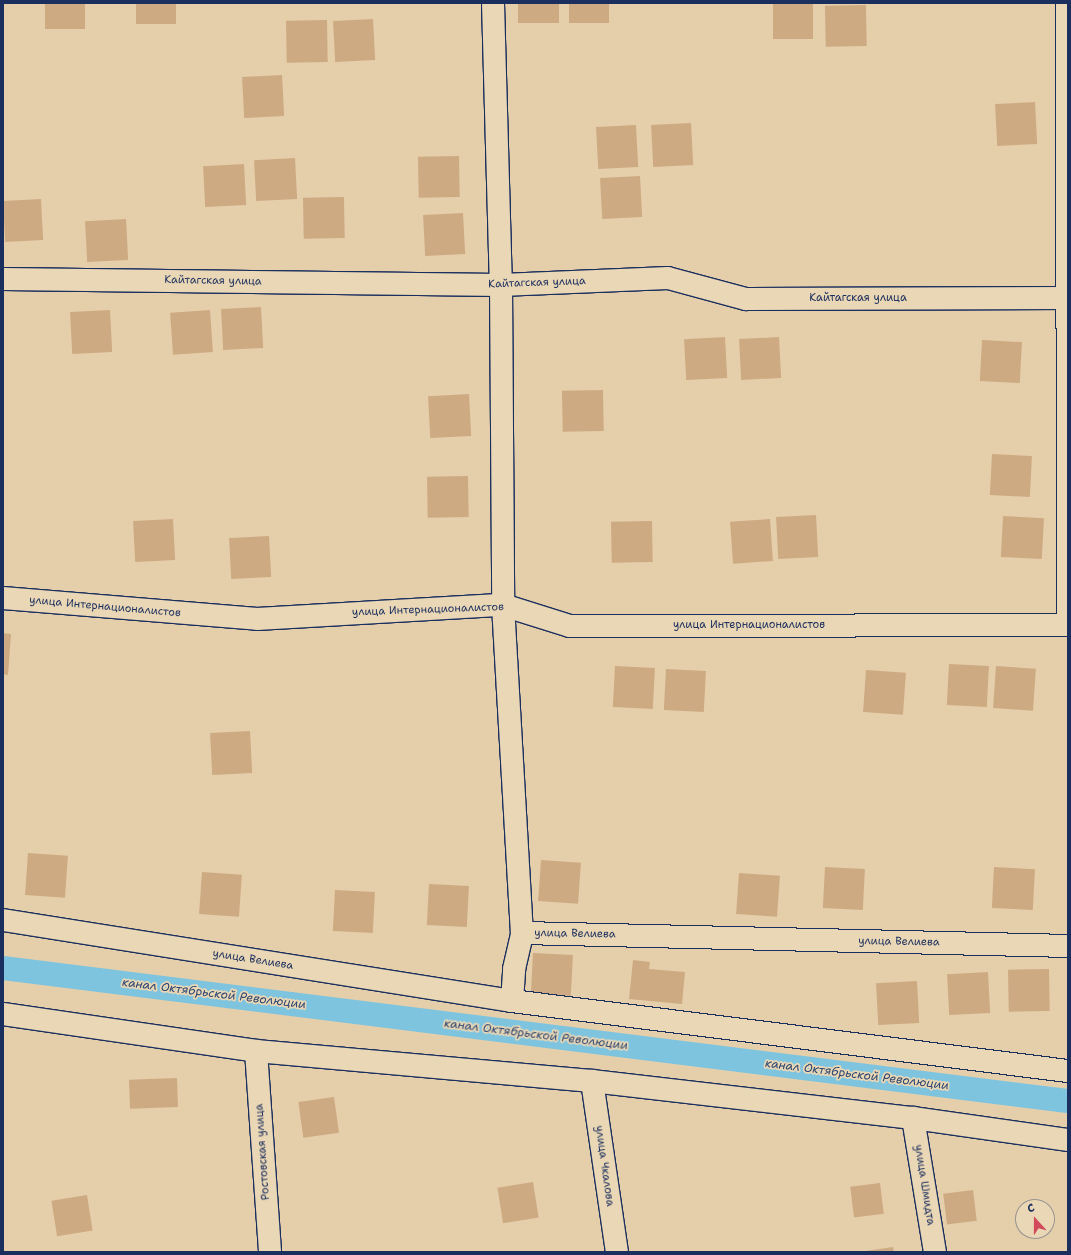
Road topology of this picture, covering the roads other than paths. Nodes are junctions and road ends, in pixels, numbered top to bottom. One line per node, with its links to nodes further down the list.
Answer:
1 (493, 3): 4 (street)
2 (1067, 3): 5 (street)
3 (3, 279): 4 (street, Кайтагская улица)
4 (501, 285): 5 (street, Кайтагская улица); 7 (street)
5 (1068, 298): 8 (street)
6 (3, 598): 7 (street, улица Интернационалистов)
7 (503, 605): 8 (street, улица Интернационалистов); 10 (street)
8 (1068, 625)
9 (3, 920): 12 (street, улица Велиева)
10 (522, 933): 11 (street, улица Велиева); 12 (street, улица Велиева)
11 (1068, 946)
12 (512, 1001): 15 (street)
13 (3, 1014): 14 (street)
14 (256, 1051): 16 (street); 19 (street, Ростовская улица)
15 (1068, 1071)
16 (592, 1081): 17 (street); 20 (street, улица Чкалова)
17 (913, 1118): 18 (street); 21 (street, улица Шмидта)
18 (1068, 1140)
19 (270, 1252)
20 (617, 1252)
21 (935, 1252)

